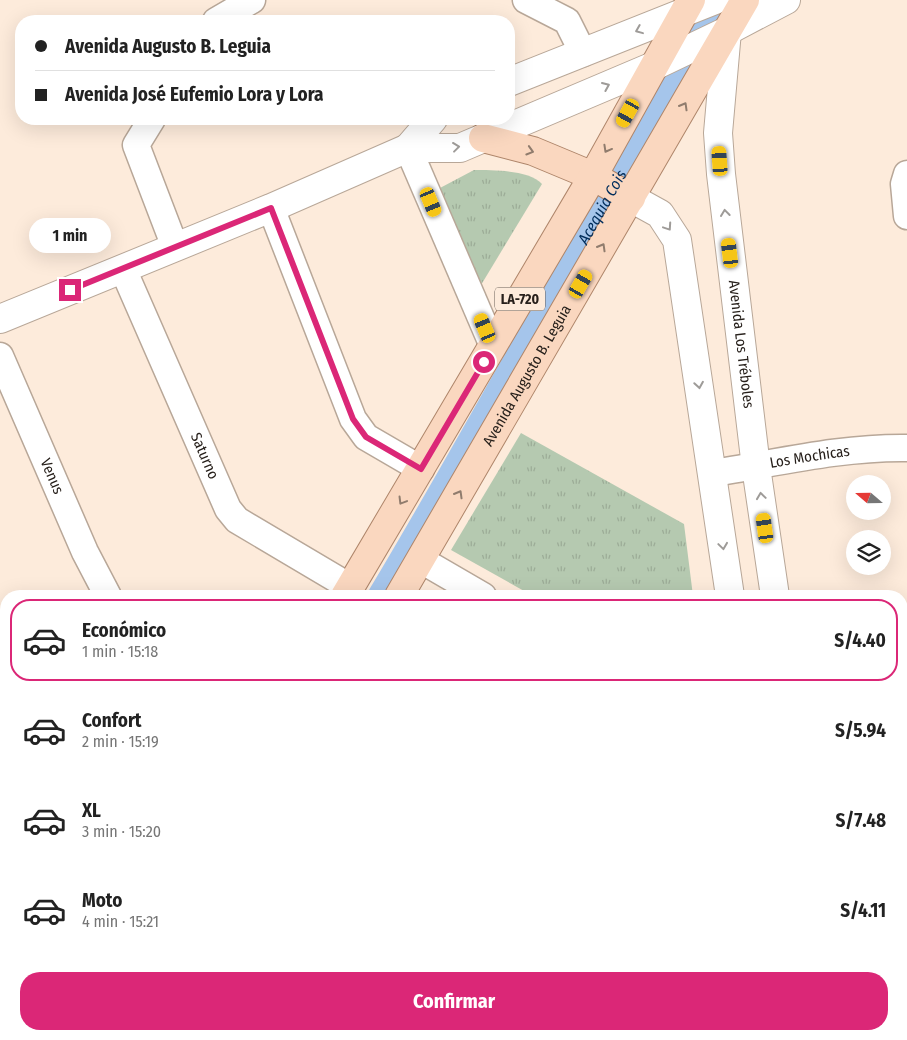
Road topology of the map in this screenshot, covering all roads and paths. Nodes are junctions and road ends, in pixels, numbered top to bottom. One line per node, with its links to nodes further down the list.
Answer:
1 (226, 0): 8 (street)
2 (252, 0): 9 (street)
3 (526, 0): 11 (street)
4 (715, 0): 7 (street)
5 (745, 0): 10 (main road, Avenida Augusto B. Leguia / LA-720)
6 (786, 0): 10 (street)
7 (686, 6): 11 (street, one-way to 11); 12 (main road, LA-720)
8 (215, 15)
9 (226, 15)
10 (726, 31): 12 (street); 22 (main road, Avenida Augusto B. Leguia / LA-720, one-way to 10); 31 (street, Avenida Los Tréboles, one-way to 10)
11 (583, 53): 13 (street)
12 (655, 65): 14 (street, one-way to 12); 21 (main road, LA-720, one-way to 21)
13 (515, 80)
14 (515, 124)
15 (148, 125): 25 (street)
16 (429, 125): 19 (street)
17 (514, 125): 18 (street, one-way to 17)
18 (483, 138): 19 (street, one-way to 18); 21 (main road, one-way to 21)
19 (408, 148): 23 (street); 28 (street)
20 (907, 174): 24 (street)
21 (594, 176): 22 (main road); 28 (main road, LA-720)
22 (630, 197): 33 (street, one-way to 33); 34 (main road, Avenida Augusto B. Leguia / LA-720, one-way to 22)
23 (271, 208): 25 (street); 32 (street)
24 (907, 216)
25 (175, 247): 26 (street)
26 (123, 269): 27 (street); 36 (street, Saturno)
27 (0, 319)
28 (493, 346): 32 (main road, LA-720)
29 (0, 356): 35 (street, Venus)
30 (907, 448): 31 (street, Los Mochicas)
31 (756, 467): 33 (street, Los Mochicas); 41 (street, Avenida Los Tréboles, one-way to 31)
32 (421, 469): 37 (main road, LA-720, one-way to 37)
33 (713, 473): 40 (street, one-way to 40)
34 (420, 560): 38 (main road, Avenida Augusto B. Leguia / LA-720); 39 (street)
35 (105, 590)
36 (345, 590)
37 (349, 590)
38 (403, 590)
39 (472, 590)
40 (729, 590)
41 (773, 590)

